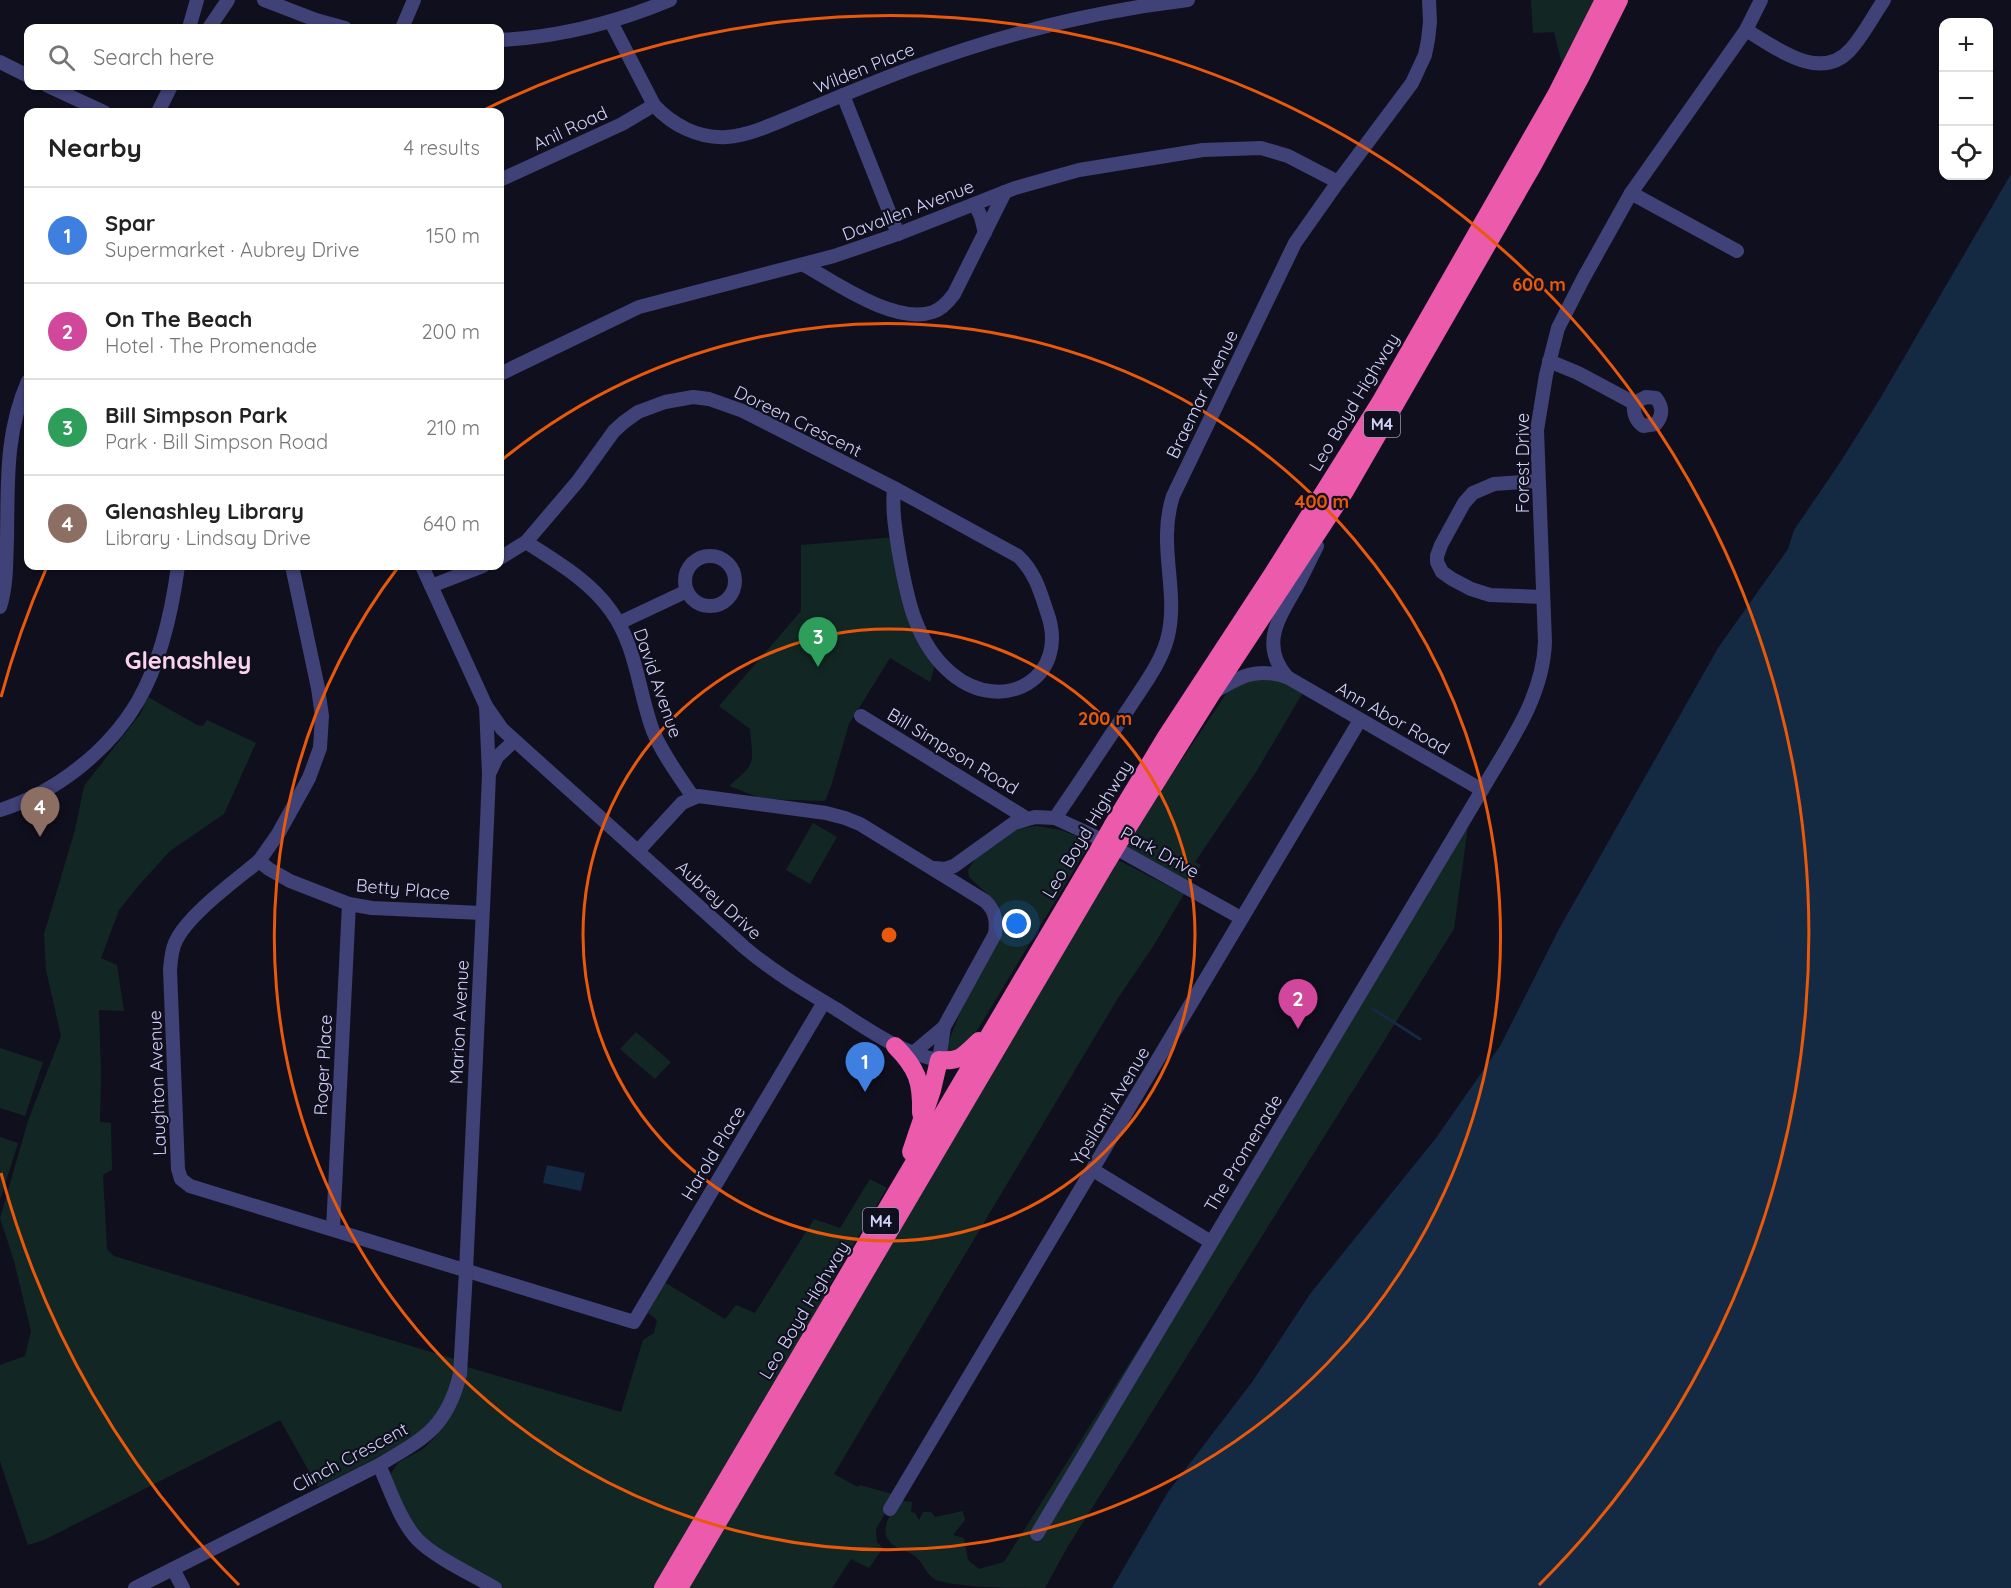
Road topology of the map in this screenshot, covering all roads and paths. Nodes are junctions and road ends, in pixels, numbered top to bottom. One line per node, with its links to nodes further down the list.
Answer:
1 (197, 0): 14 (street)
2 (228, 0): 15 (street)
3 (264, 0): 16 (street)
4 (414, 0): 17 (street)
5 (670, 0): 13 (street)
6 (1188, 0): 25 (street, Wilden Place)
7 (1429, 0): 30 (street, Braemar Avenue)
8 (1593, 0): 20 (highway)
9 (1604, 0): 20 (highway, Leo Boyd Highway / M4)
10 (1619, 0): 44 (highway, Leo Boyd Highway / M4)
11 (1761, 0): 18 (street, Forest Drive)
12 (1884, 0): 18 (street)
13 (611, 22): 19 (street); 26 (street, Wilden Place)
14 (190, 24)
15 (212, 24)
16 (330, 24)
17 (404, 24)
18 (1746, 30): 32 (street, Forest Drive)
19 (504, 40)
20 (1577, 54): 69 (highway, Leo Boyd Highway / M4)
21 (1, 67): 22 (street)
22 (24, 75)
23 (57, 90): 27 (street)
24 (169, 90): 28 (street)
25 (843, 95): 26 (street, Wilden Place); 35 (street)
26 (654, 105): 29 (street, Anil Road)
27 (96, 108)
28 (160, 108)
29 (504, 178)
30 (1338, 182): 31 (street, Davallen Avenue); 68 (street, Braemar Avenue)
31 (1005, 192): 33 (street, Davallen Avenue); 34 (street)
32 (1631, 193): 36 (street); 38 (street, Forest Drive)
33 (975, 204): 34 (street); 35 (street, Davallen Avenue)
34 (985, 233): 37 (street)
35 (898, 234): 37 (street, Davallen Avenue)
36 (1737, 251)
37 (804, 265): 39 (street, Davallen Avenue)
38 (1549, 361): 41 (street); 42 (street, Forest Drive)
39 (504, 372)
40 (24, 391): 54 (street)
41 (1634, 403)
42 (1538, 481): 53 (street, Forest Drive); 53 (street)
43 (894, 489): 43 (street, Doreen Crescent); 45 (street, Doreen Crescent)
44 (1345, 490): 56 (street); 57 (highway, Leo Boyd Highway / M4)
45 (526, 542): 46 (street, Doreen Crescent); 55 (street, David Avenue)
46 (504, 556)
47 (177, 570): 66 (street)
48 (293, 570): 73 (street, Laughton Avenue)
49 (424, 570): 51 (street, Marion Avenue)
50 (473, 570): 51 (street)
51 (431, 586): 58 (street, Marion Avenue)
52 (687, 591): 55 (street)
53 (1543, 597): 64 (street, Forest Drive)
54 (0, 607)
55 (619, 623): 65 (street, David Avenue)
56 (1287, 677): 57 (street, Ann Abor Road); 60 (street, Ann Abor Road)
57 (1212, 693): 69 (highway, Leo Boyd Highway / M4)
58 (486, 706): 61 (street, Marion Avenue); 63 (street, Marion Avenue)
59 (861, 716): 67 (street, Bill Simpson Road)
60 (1360, 720): 64 (street, Ann Abor Road); 78 (street, Ypsilanti Avenue)
61 (502, 729): 62 (street, Aubrey Drive)
62 (514, 741): 63 (street); 70 (street, Aubrey Drive)
63 (489, 774): 77 (street, Marion Avenue)
64 (1482, 790): 89 (street, The Promenade)
65 (693, 797): 70 (street); 74 (street)
66 (0, 810)
67 (1026, 818): 68 (street, Park Drive); 72 (street, Park Drive)
68 (1055, 818): 78 (street, Park Drive)
69 (1118, 830): 71 (highway, Leo Boyd Highway / M4, bridge)
70 (638, 851): 79 (street, Aubrey Drive)
71 (1102, 857): 80 (highway, Leo Boyd Highway / M4); 100 (highway, Leo Boyd Highway / M4)
72 (965, 859): 74 (street, Park Drive); 75 (street)
73 (258, 861): 76 (street, Betty Place); 88 (street, Laughton Avenue)
74 (933, 868): 75 (street)
75 (969, 890): 81 (street)
76 (349, 904): 77 (street, Betty Place); 88 (street, Roger Place)
77 (482, 913): 90 (street, Marion Avenue)
78 (1241, 918): 86 (street, Ypsilanti Avenue)
79 (824, 1002): 82 (street, Aubrey Drive); 91 (street, Harold Place)
80 (994, 1026): 84 (highway); 87 (highway, Leo Boyd Highway / M4)
81 (944, 1027): 83 (street); 84 (street)
82 (895, 1046): 83 (street, Aubrey Drive); 85 (highway)
83 (913, 1053): 84 (street, Aubrey Drive)
84 (939, 1060): 85 (highway)
85 (916, 1142): 87 (highway)
86 (1093, 1170): 89 (street); 93 (street, Ypsilanti Avenue)
87 (885, 1214): 99 (highway, Leo Boyd Highway / M4)
88 (333, 1228): 90 (street, Laughton Avenue)
89 (1211, 1242): 94 (street, The Promenade)
90 (466, 1271): 91 (street, Laughton Avenue); 92 (street, Clinch Crescent)
91 (634, 1322)
92 (379, 1465): 95 (street, Clinch Crescent); 98 (street)
93 (890, 1509)
94 (1037, 1534)
95 (173, 1569): 96 (street, Clinch Crescent); 97 (street)
96 (135, 1588)
97 (183, 1588)
98 (495, 1588)
99 (663, 1588)
100 (679, 1588)

